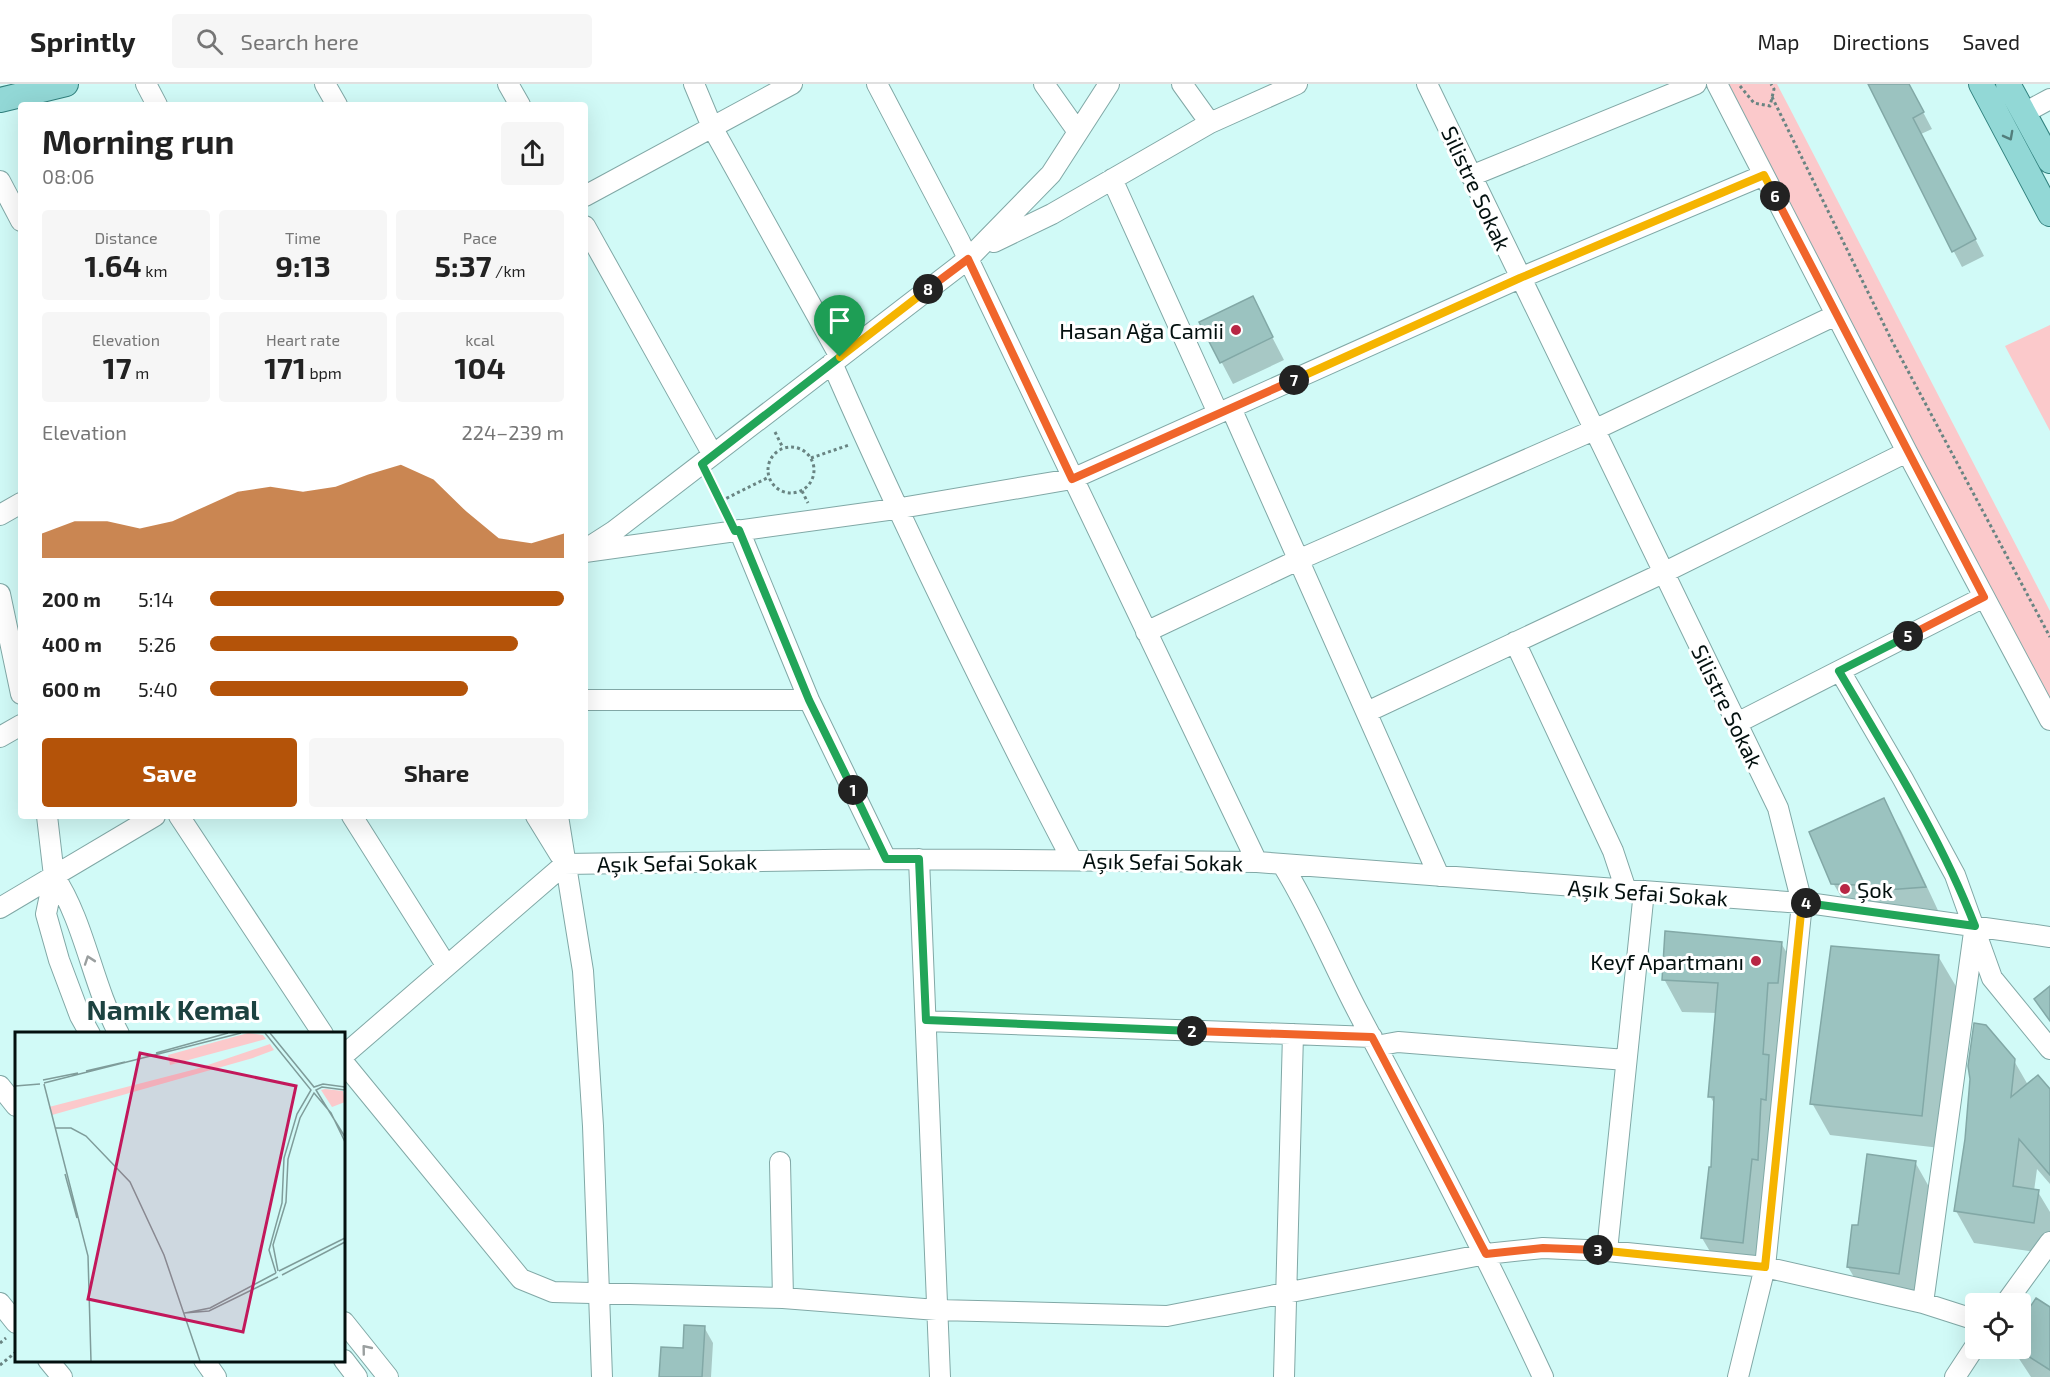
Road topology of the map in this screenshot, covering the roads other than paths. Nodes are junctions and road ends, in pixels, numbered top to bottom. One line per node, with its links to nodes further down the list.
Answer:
1 (66, 84): 18 (main road)
2 (146, 84): 19 (street)
3 (325, 84): 20 (street)
4 (508, 84): 21 (street)
5 (694, 84): 24 (street)
6 (792, 84): 24 (street)
7 (876, 84): 35 (street)
8 (1044, 84): 25 (street)
9 (1109, 84): 25 (street)
10 (1182, 84): 23 (street)
11 (1297, 84): 23 (street)
12 (1428, 84): 28 (street, Silistre Sokak)
13 (1696, 84): 28 (street)
14 (1718, 84): 27 (street)
15 (1981, 84): 32 (main road, one-way to 32)
16 (2008, 84): 22 (main road)
17 (2050, 99): 22 (street)
18 (0, 100)
19 (155, 102)
20 (335, 102)
21 (517, 102)
22 (2024, 113): 26 (main road)
23 (1210, 123): 29 (street)
24 (712, 127): 31 (street); 38 (street)
25 (1078, 132): 35 (street)
26 (2050, 161)
27 (1764, 175): 36 (street); 37 (street)
28 (1472, 176): 36 (street, Silistre Sokak)
29 (1112, 179): 35 (street); 39 (street)
30 (0, 182): 33 (street)
31 (588, 194)
32 (2050, 214)
33 (18, 215)
34 (588, 232): 42 (street)
35 (972, 255): 38 (street); 43 (street)
36 (1520, 278): 39 (street); 40 (street, Silistre Sokak)
37 (1836, 315): 40 (street); 41 (street)
38 (836, 360): 42 (street); 45 (street)
39 (1224, 410): 43 (street); 50 (street)
40 (1594, 430): 50 (street); 51 (street, Silistre Sokak)
41 (1907, 452): 51 (street); 53 (street)
42 (707, 460): 48 (street)
43 (1072, 479): 45 (street); 54 (street)
44 (18, 505): 46 (street)
45 (896, 509): 47 (street); 73 (street)
46 (0, 515)
47 (737, 530): 49 (street); 59 (street)
48 (588, 549)
49 (588, 551)
50 (1298, 560): 54 (street); 60 (street)
51 (1663, 573): 55 (street); 62 (street, Silistre Sokak)
52 (0, 594): 57 (street)
53 (1984, 597): 56 (street); 61 (street)
54 (1146, 632): 74 (street)
55 (1515, 642): 60 (street); 79 (street)
56 (1839, 671): 62 (street); 82 (street)
57 (18, 680)
58 (588, 700): 59 (street)
59 (809, 700): 71 (street)
60 (1367, 712): 78 (street)
61 (2050, 720)
62 (1737, 723): 80 (street, Silistre Sokak)
63 (18, 727): 64 (street)
64 (0, 737)
65 (47, 819): 77 (street)
66 (149, 819): 77 (street)
67 (181, 819): 88 (street)
68 (354, 819): 84 (street)
69 (538, 819): 75 (street)
70 (558, 819): 75 (street)
71 (886, 859): 72 (street, Aşık Sefai Sokak); 75 (street, Aşık Sefai Sokak)
72 (919, 859): 73 (street, Aşık Sefai Sokak); 85 (street)
73 (1072, 860): 74 (street, Aşık Sefai Sokak)
74 (1257, 862): 76 (street, Aşık Sefai Sokak)
75 (565, 864): 84 (street, Aşık Sefai Sokak); 102 (street)
76 (1282, 864): 78 (street, Aşık Sefai Sokak); 90 (street)
77 (54, 876): 81 (street); 86 (street); 87 (street, one-way to 77)
78 (1439, 876): 79 (street, Aşık Sefai Sokak)
79 (1635, 891): 80 (street, Aşık Sefai Sokak); 93 (street)
80 (1802, 903): 82 (street, Aşık Sefai Sokak); 101 (street, Silistre Sokak)
81 (0, 908)
82 (1975, 926): 83 (street, Aşık Sefai Sokak); 91 (street); 107 (street)
83 (2050, 937)
84 (446, 965): 92 (street, Aşık Sefai Sokak)
85 (926, 1020): 89 (street); 108 (street)
86 (89, 1032)
87 (119, 1032)
88 (322, 1032)
89 (1293, 1034): 90 (street); 103 (street)
90 (1374, 1042): 93 (street); 100 (street)
91 (2050, 1049)
92 (345, 1054)
93 (1626, 1060): 99 (street)
94 (345, 1064): 102 (street)
95 (0, 1086): 96 (street)
96 (15, 1105)
97 (780, 1162): 105 (street)
98 (2050, 1242): 104 (street)
99 (1607, 1251): 100 (street); 101 (street)
100 (1486, 1254): 103 (street); 123 (street)
101 (1765, 1267): 107 (street); 124 (street, Silistre Sokak)
102 (599, 1291): 105 (street); 120 (street)
103 (1285, 1293): 108 (street); 122 (street)
104 (2013, 1293)
105 (783, 1298): 108 (street)
106 (0, 1303): 110 (street)
107 (1923, 1304): 109 (street)
108 (937, 1310): 121 (street)
109 (1965, 1317)
110 (15, 1322)
111 (345, 1323): 119 (street, one-way to 111)
112 (1967, 1359): 125 (street)
113 (345, 1361): 118 (street)
114 (50, 1362): 116 (street)
115 (205, 1362): 117 (street)
116 (62, 1377)
117 (216, 1377)
118 (357, 1377)
119 (388, 1377)
120 (602, 1377)
121 (940, 1377)
122 (1284, 1377)
123 (1543, 1377)
124 (1738, 1377)
125 (1955, 1377)

